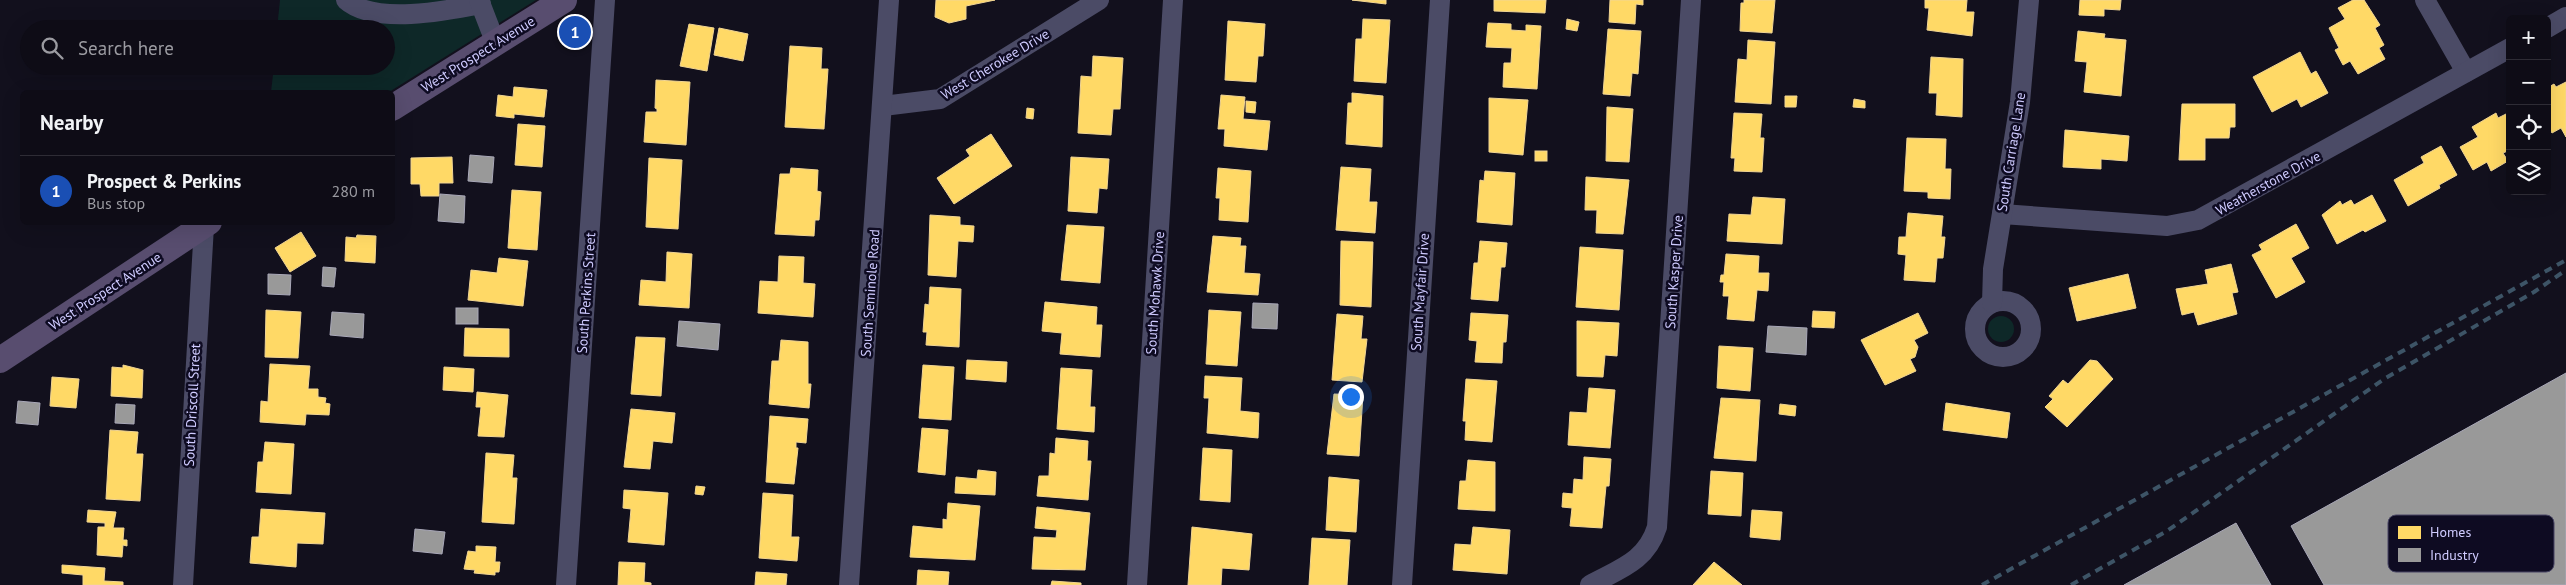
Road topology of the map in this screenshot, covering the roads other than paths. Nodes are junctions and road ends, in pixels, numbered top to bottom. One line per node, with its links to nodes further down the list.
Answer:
1 (346, 0): 11 (street)
2 (564, 0): 14 (main road, West Prospect Avenue)
3 (605, 0): 25 (street, South Perkins Street)
4 (890, 0): 18 (street, South Seminole Road)
5 (1099, 0): 18 (street, West Cherokee Drive)
6 (1173, 0): 27 (street, South Mohawk Drive)
7 (1440, 0): 28 (street, South Mayfair Drive)
8 (1691, 0): 29 (street, South Kasper Drive)
9 (2029, 0): 19 (street, South Carriage Lane)
10 (2426, 0): 16 (street)
11 (480, 2): 14 (street)
12 (2566, 17): 13 (street)
13 (2551, 26)
14 (496, 44): 17 (main road, West Prospect Avenue)
15 (2506, 50): 16 (street, Weatherstone Drive)
16 (2466, 72): 19 (street, Weatherstone Drive)
17 (395, 106)
18 (883, 106): 26 (street, South Seminole Road)
19 (2002, 214): 22 (street, South Carriage Lane)
20 (204, 225): 23 (main road, West Prospect Avenue)
21 (206, 225): 24 (street, South Driscoll Street)
22 (1992, 303)
23 (0, 360)
24 (184, 585)
25 (566, 585)
26 (849, 585)
27 (1137, 585)
28 (1402, 585)
29 (1590, 585)

